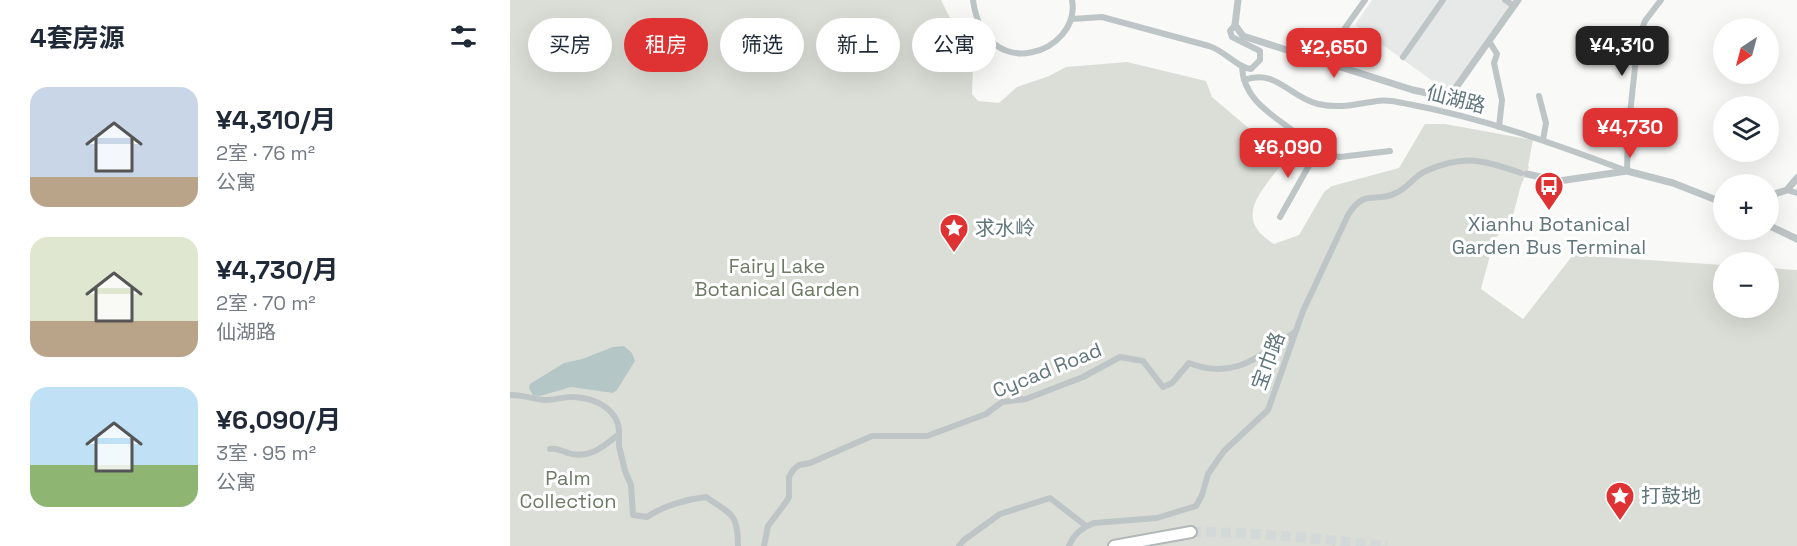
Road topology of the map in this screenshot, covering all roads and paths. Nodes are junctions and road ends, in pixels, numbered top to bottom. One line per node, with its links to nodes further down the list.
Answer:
1 (974, 0): 9 (street)
2 (1072, 0): 9 (street)
3 (1238, 0): 10 (street)
4 (1365, 0): 13 (street)
5 (1443, 0): 12 (street)
6 (1505, 0): 8 (street)
7 (1661, 0): 21 (street)
8 (1516, 3): 11 (street)
9 (1072, 19): 14 (street)
10 (1234, 23): 13 (street); 14 (street)
11 (1489, 41): 13 (street); 17 (street)
12 (1402, 57)
13 (1321, 62)
14 (1242, 67): 15 (street)
15 (1244, 80): 17 (street, 仙湖路); 20 (street)
16 (1539, 96): 18 (street)
17 (1499, 127): 18 (street, 仙湖路)
18 (1543, 140): 21 (street, 仙湖路)
19 (1390, 151): 20 (street)
20 (1316, 153): 28 (street)
21 (1627, 171): 22 (street); 27 (street)
22 (1524, 173): 31 (street, 宝巾路)
23 (1797, 178): 24 (street)
24 (1787, 190): 25 (street); 26 (street)
25 (1779, 193)
26 (1797, 193)
27 (1713, 198)
28 (1280, 217)
29 (1779, 230): 30 (street)
30 (1797, 239)
31 (1296, 331): 35 (street, 宝巾路); 37 (street, Cycad Road)
32 (510, 395): 33 (street)
33 (619, 434): 34 (street); 38 (street)
34 (550, 449)
35 (1086, 526): 40 (street); 41 (street)
36 (1191, 532): 42 (highway)
37 (764, 543): 39 (street)
38 (738, 546)
39 (759, 546)
40 (959, 546)
41 (1069, 546)
42 (1114, 546)

